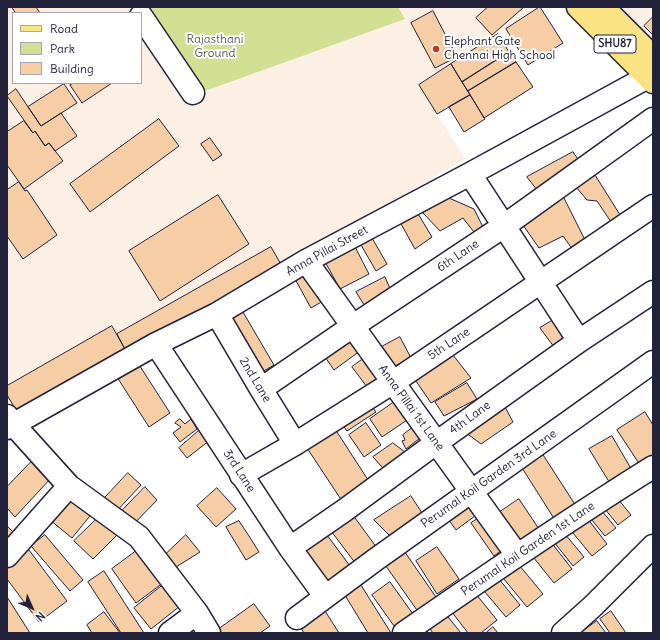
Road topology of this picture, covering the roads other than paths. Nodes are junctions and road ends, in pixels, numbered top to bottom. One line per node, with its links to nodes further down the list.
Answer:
1 (578, 7): 4 (main road, SHU87)
2 (603, 7): 4 (main road, SHU87)
3 (142, 17): 5 (street)
4 (652, 72): 7 (street, Anna Pillai Street)
5 (193, 93)
6 (653, 119): 9 (street, 6th Lane)
7 (470, 174): 9 (street); 10 (street, Anna Pillai Street)
8 (653, 206): 11 (street, 5th Lane)
9 (504, 226): 11 (street); 14 (street, 6th Lane)
10 (306, 261): 13 (street, Anna Pillai Street); 14 (street, Anna Pillai 1st Lane)
11 (540, 282): 15 (street); 18 (street, 5th Lane)
12 (653, 292): 15 (street, 4th Lane)
13 (217, 314): 16 (street, Anna Pillai Street); 19 (street, 2nd Lane)
14 (353, 326): 18 (street, Anna Pillai 1st Lane); 19 (street, 6th Lane)
15 (579, 341): 21 (street, 4th Lane)
16 (156, 344): 20 (street, Anna Pillai Street); 24 (street, 3rd Lane)
17 (653, 362): 26 (street, Perumal Koil Garden 3rd Lane)
18 (392, 383): 21 (street, Anna Pillai 1st Lane); 22 (street, 5th Lane)
19 (261, 390): 22 (street, 2nd Lane)
20 (9, 423): 25 (street)
21 (436, 443): 26 (street, Anna Pillai 1st Lane); 28 (street, 4th Lane)
22 (295, 444): 24 (street, 5th Lane)
23 (653, 467): 29 (street, Perumal Koil Garden 1st Lane)
24 (241, 475): 28 (street, 3rd Lane)
25 (69, 486): 30 (street); 32 (street)
26 (471, 491): 29 (street, Anna Pillai 1st Lane); 31 (street, Perumal Koil Garden 3rd Lane)
27 (653, 546): 37 (street)
28 (290, 548): 31 (street, 3rd Lane)
29 (517, 555): 36 (street, Perumal Koil Garden 1st Lane)
30 (7, 556)
31 (325, 596): 33 (street, Perumal Koil Garden 3rd Lane)
32 (197, 613): 34 (street); 35 (street)
33 (297, 618)
34 (170, 633)
35 (209, 633)
36 (404, 633)
37 (563, 633)

